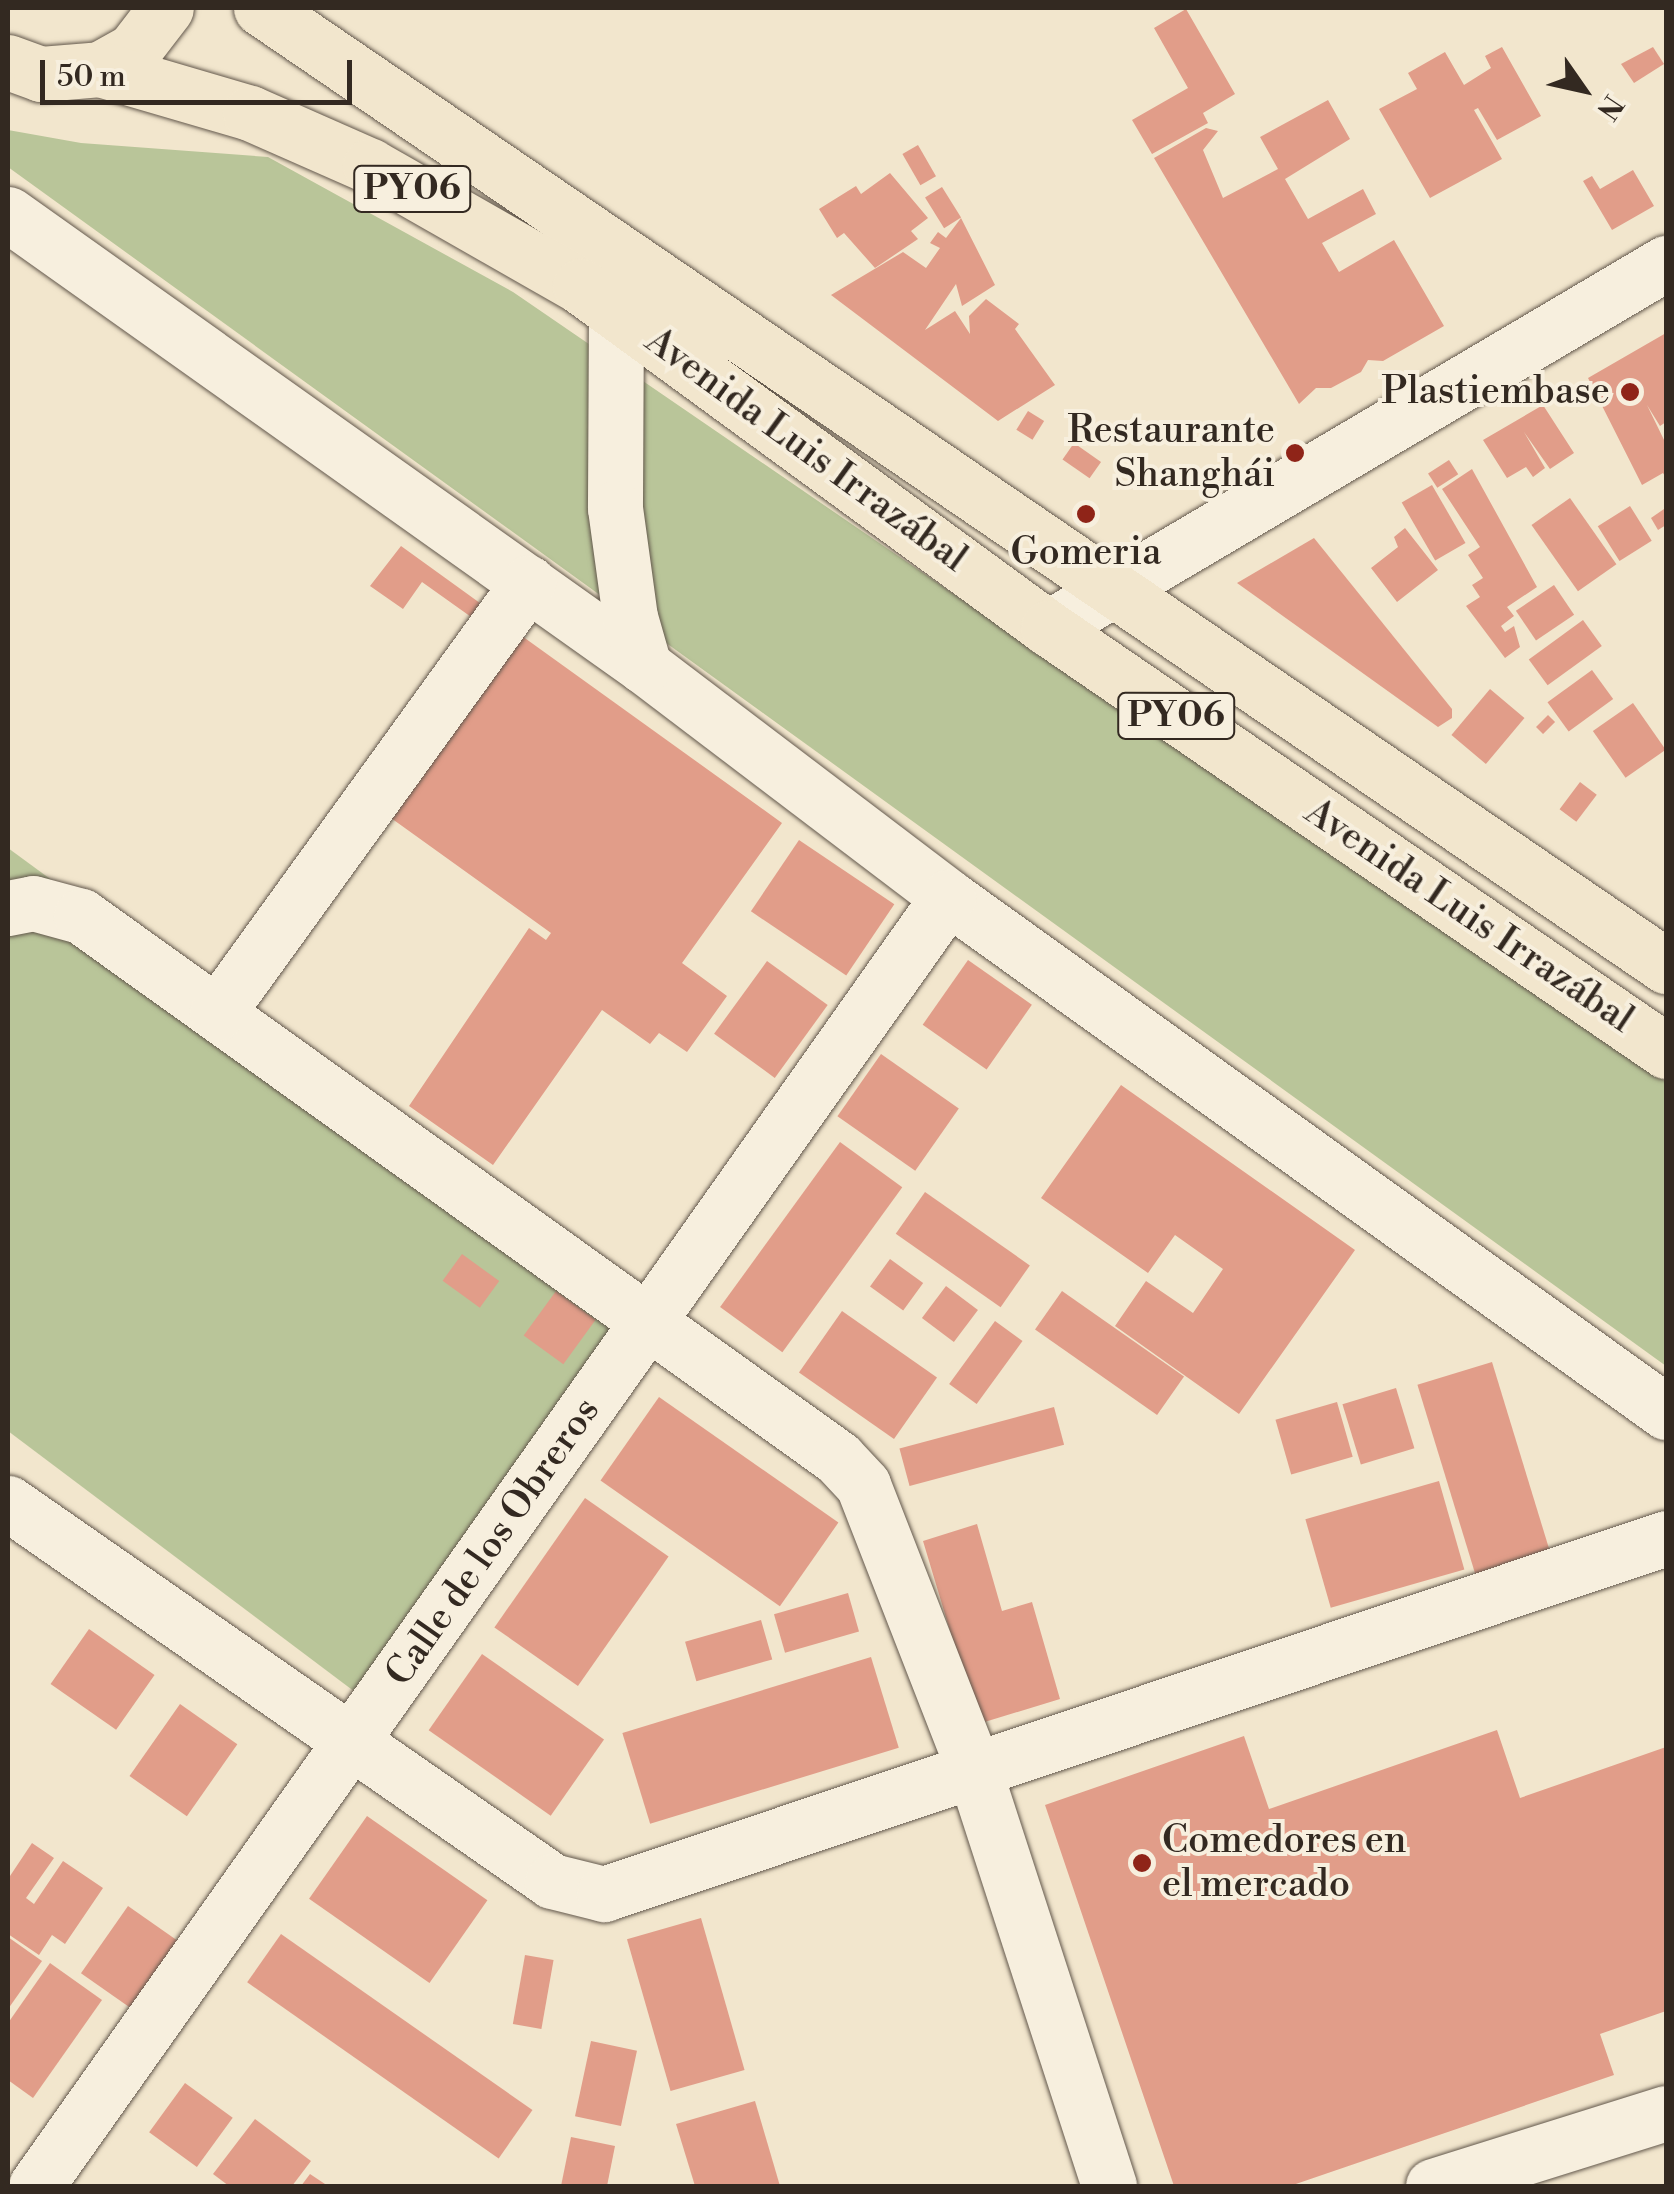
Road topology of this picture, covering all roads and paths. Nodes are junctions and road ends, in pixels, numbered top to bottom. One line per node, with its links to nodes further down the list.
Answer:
1 (166, 8): 4 (highway, Avenida Luis Irrazábal / PY06)
2 (261, 8): 9 (highway, Avenida Luis Irrazábal / PY06)
3 (8, 62): 4 (highway, Avenida Luis Irrazábal / PY06)
4 (100, 69): 7 (highway, Avenida Luis Irrazábal / PY06)
5 (8, 214): 8 (street)
6 (1666, 263): 9 (street)
7 (616, 310): 10 (highway, Avenida Luis Irrazábal / PY06); 11 (street)
8 (528, 583): 11 (street); 15 (street)
9 (1114, 586): 10 (street); 14 (highway, Avenida Luis Irrazábal / PY06)
10 (1048, 628): 16 (highway, Avenida Luis Irrazábal / PY06)
11 (644, 666): 12 (street)
12 (948, 897): 17 (street, Calle de los Obreros); 18 (street)
13 (8, 908): 15 (street)
14 (1666, 966)
15 (218, 1013): 17 (street)
16 (1666, 1050)
17 (650, 1322): 21 (street, Calle de los Obreros); 22 (street)
18 (1666, 1412)
19 (8, 1503): 21 (street)
20 (1666, 1538): 22 (street)
21 (352, 1740): 22 (street); 24 (street, Calle de los Obreros)
22 (975, 1773): 25 (street)
23 (1666, 2113): 26 (street)
24 (35, 2176)
25 (1110, 2186)
26 (1433, 2186)

